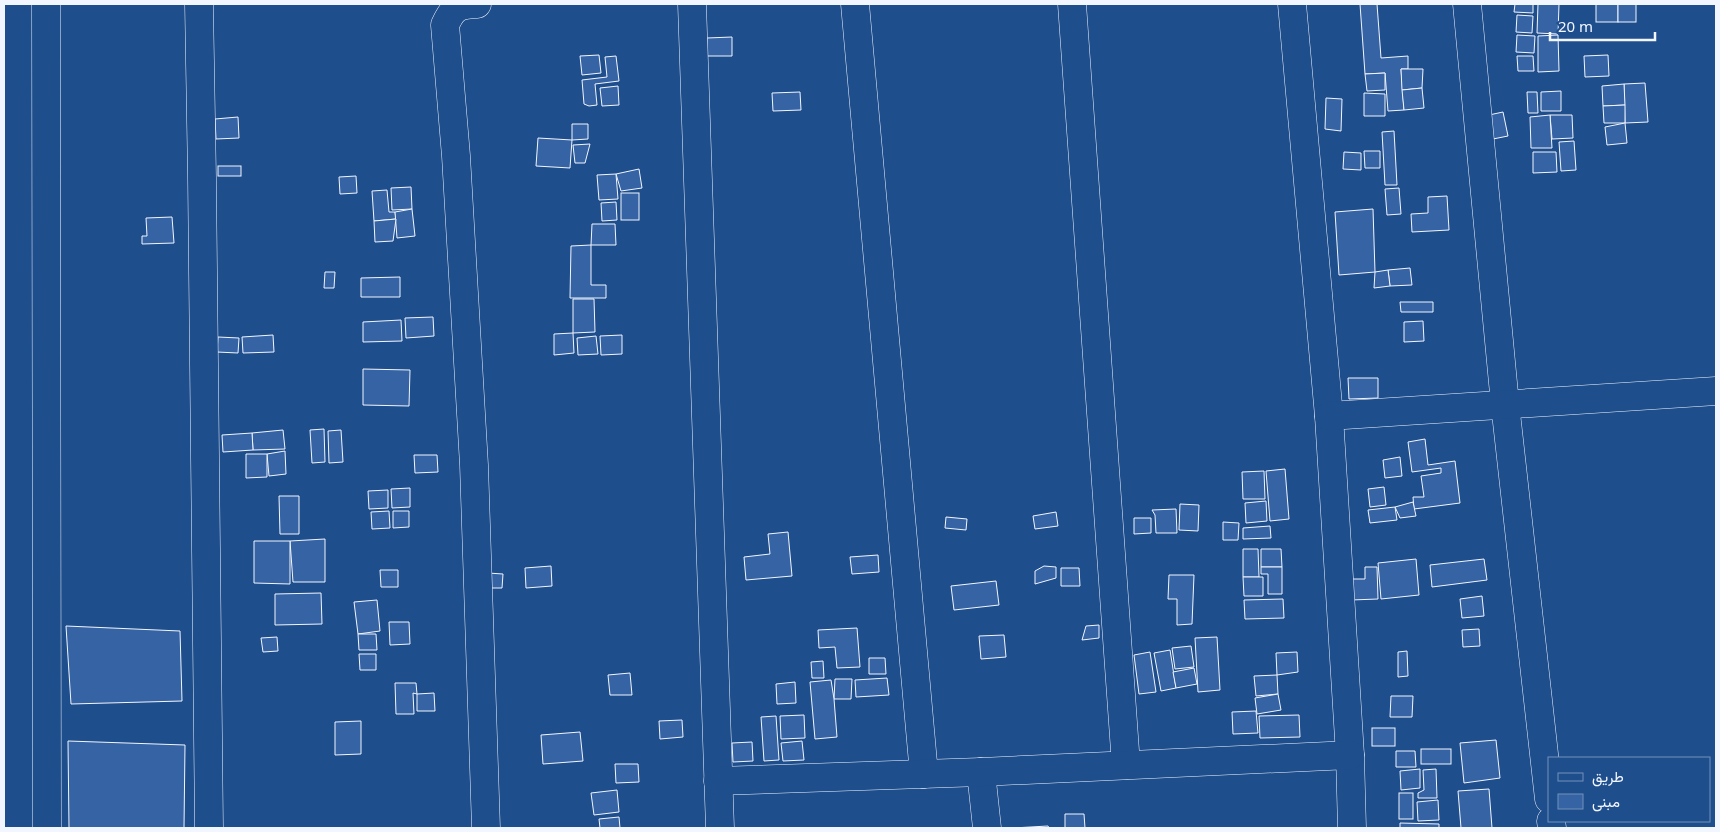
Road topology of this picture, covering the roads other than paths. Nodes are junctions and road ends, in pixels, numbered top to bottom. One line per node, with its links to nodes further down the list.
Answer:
1 (46, 4): 18 (street)
2 (199, 4): 19 (street)
3 (477, 4): 20 (street)
4 (692, 4): 16 (street)
5 (856, 4): 15 (street)
6 (1072, 4): 13 (street)
7 (1292, 4): 11 (street)
8 (1467, 4): 10 (street)
9 (1716, 391): 10 (street)
10 (1505, 404): 11 (street); 17 (street)
11 (1329, 416): 12 (street)
12 (1350, 755): 13 (street); 23 (street)
13 (1126, 765): 14 (street)
14 (981, 772): 15 (street); 22 (street)
15 (924, 774): 16 (street)
16 (718, 781): 21 (street)
17 (1548, 790)
18 (47, 828)
19 (209, 828)
20 (486, 828)
21 (720, 828)
22 (987, 828)
23 (1352, 828)

